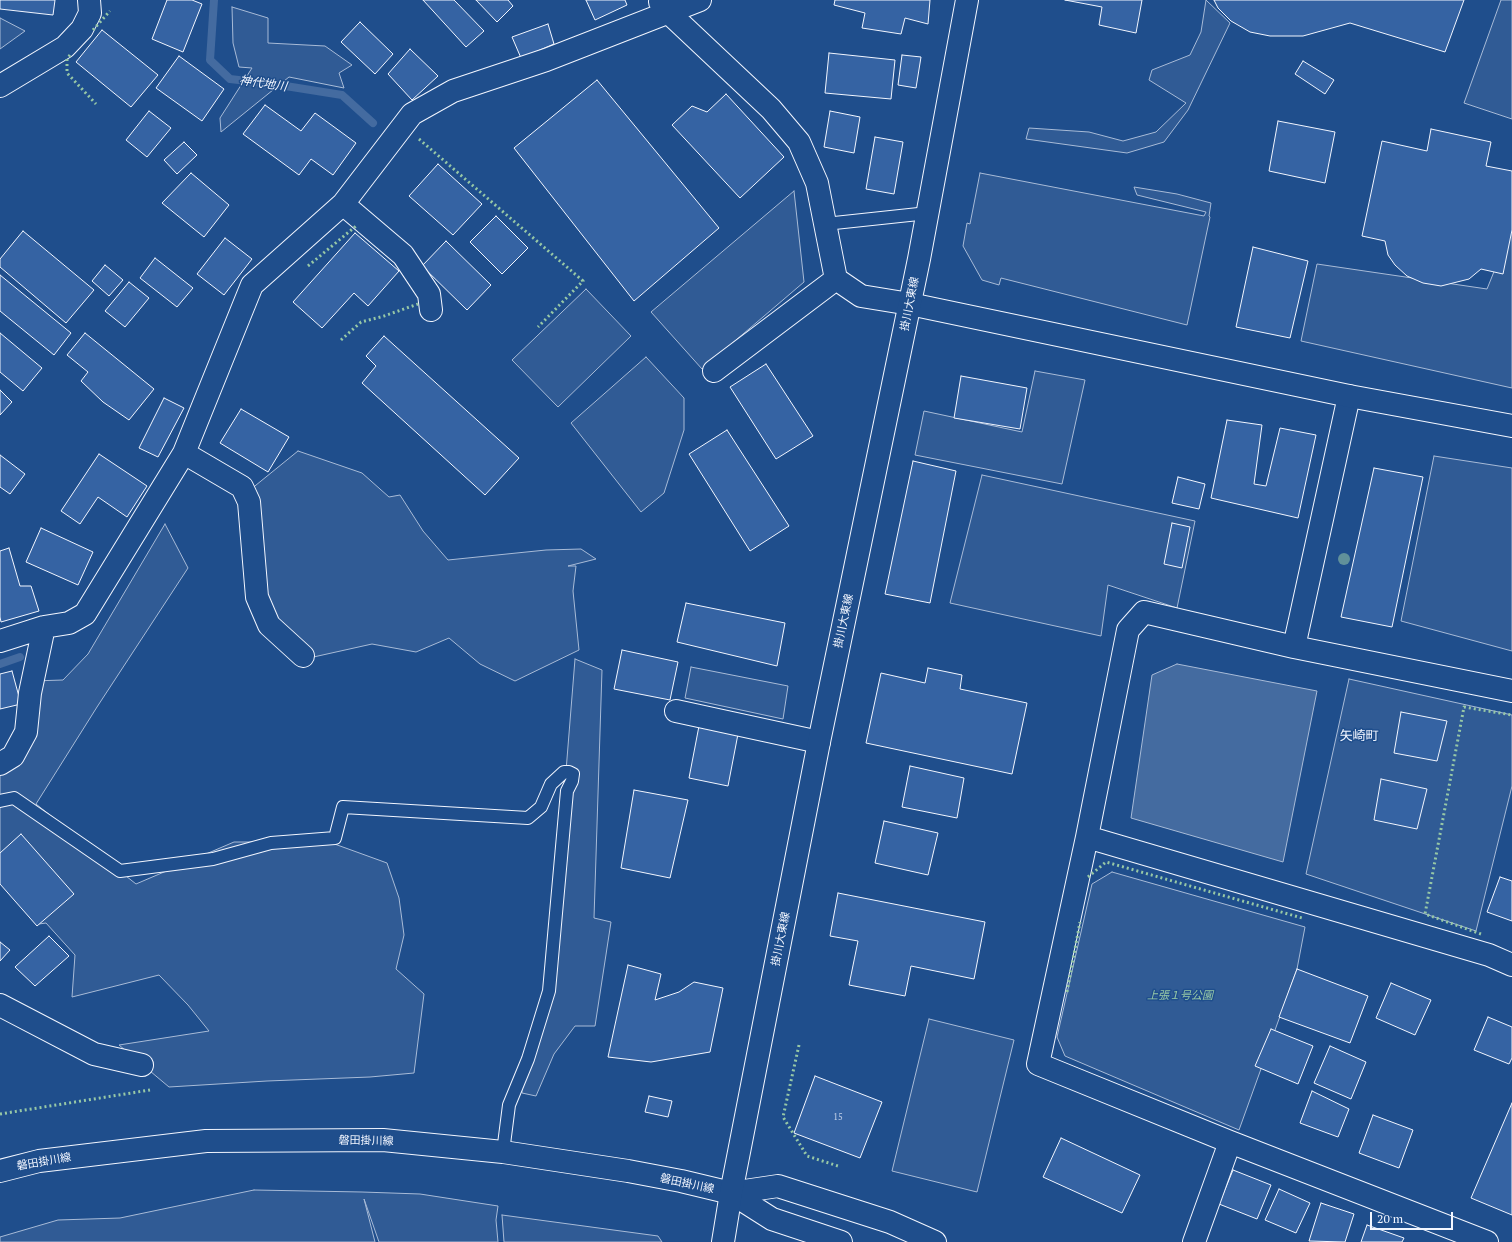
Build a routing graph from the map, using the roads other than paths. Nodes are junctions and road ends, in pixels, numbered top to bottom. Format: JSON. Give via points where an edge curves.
{"nodes":[{"id":1,"x":89,"y":0,"type":"edge"},
{"id":2,"x":700,"y":0,"type":"edge"},
{"id":3,"x":967,"y":0,"type":"edge"},
{"id":4,"x":663,"y":6,"type":"edge"},
{"id":5,"x":0,"y":86,"type":"edge"},
{"id":6,"x":343,"y":204,"type":"junction"},
{"id":7,"x":928,"y":213,"type":"junction"},
{"id":8,"x":825,"y":224,"type":"junction"},
{"id":9,"x":836,"y":279,"type":"junction"},
{"id":10,"x":910,"y":304,"type":"junction"},
{"id":11,"x":431,"y":310,"type":"dead end"},
{"id":12,"x":714,"y":371,"type":"dead end"},
{"id":13,"x":1349,"y":396,"type":"junction"},
{"id":14,"x":1512,"y":426,"type":"edge"},
{"id":15,"x":184,"y":453,"type":"junction"},
{"id":16,"x":44,"y":627,"type":"junction"},
{"id":17,"x":0,"y":641,"type":"edge"},
{"id":18,"x":1294,"y":647,"type":"junction"},
{"id":19,"x":303,"y":656,"type":"dead end"},
{"id":20,"x":1512,"y":691,"type":"edge"},
{"id":21,"x":676,"y":711,"type":"dead end"},
{"id":22,"x":819,"y":742,"type":"junction"},
{"id":23,"x":0,"y":764,"type":"edge"},
{"id":24,"x":0,"y":801,"type":"edge"},
{"id":25,"x":1087,"y":837,"type":"junction"},
{"id":26,"x":1512,"y":965,"type":"edge"},
{"id":27,"x":0,"y":1004,"type":"edge"},
{"id":28,"x":142,"y":1065,"type":"dead end"},
{"id":29,"x":1230,"y":1142,"type":"junction"},
{"id":30,"x":503,"y":1152,"type":"junction"},
{"id":31,"x":0,"y":1170,"type":"edge"},
{"id":32,"x":730,"y":1193,"type":"junction"},
{"id":33,"x":723,"y":1242,"type":"edge"},
{"id":34,"x":841,"y":1242,"type":"edge"},
{"id":35,"x":935,"y":1242,"type":"edge"},
{"id":36,"x":1194,"y":1242,"type":"edge"},
{"id":37,"x":1487,"y":1242,"type":"edge"}],
"edges":[{"from":1,"to":5,"type":"street","via":[[90,13],[82,29],[65,47]]},
{"from":2,"to":4,"type":"street"},
{"from":3,"to":7,"type":"street","name":"掛川大東線"},
{"from":4,"to":6,"type":"street","via":[[546,60],[453,90],[412,114]]},
{"from":4,"to":8,"type":"street","via":[[771,109],[799,142],[817,183]]},
{"from":6,"to":11,"type":"street","via":[[403,255],[429,294]]},
{"from":6,"to":15,"type":"street","via":[[252,285]]},
{"from":7,"to":8,"type":"lane"},
{"from":7,"to":10,"type":"street","name":"掛川大東線"},
{"from":8,"to":9,"type":"street"},
{"from":9,"to":10,"type":"street","via":[[861,296]]},
{"from":9,"to":12,"type":"street"},
{"from":10,"to":13,"type":"street"},
{"from":10,"to":22,"type":"street","name":"掛川大東線"},
{"from":13,"to":14,"type":"street"},
{"from":13,"to":18,"type":"street"},
{"from":15,"to":16,"type":"street","via":[[85,614],[68,623]]},
{"from":15,"to":19,"type":"street","via":[[242,487],[249,502],[257,597],[269,625]]},
{"from":16,"to":17,"type":"street"},
{"from":16,"to":23,"type":"street","via":[[30,692],[26,732],[13,756]]},
{"from":18,"to":20,"type":"street"},
{"from":18,"to":25,"type":"street","via":[[1144,612],[1128,630]]},
{"from":21,"to":22,"type":"street"},
{"from":22,"to":32,"type":"street","name":"掛川大東線"},
{"from":24,"to":30,"type":"lane","via":[[14,798],[120,871],[213,859],[271,844],[335,838],[343,807],[528,818],[541,807],[551,784],[564,772],[573,774],[567,791],[549,991],[528,1059],[510,1104]]},
{"from":25,"to":26,"type":"street","via":[[1489,955]]},
{"from":25,"to":29,"type":"street","via":[[1038,1064]]},
{"from":27,"to":28,"type":"street","via":[[94,1054]]},
{"from":29,"to":36,"type":"street"},
{"from":29,"to":37,"type":"street"},
{"from":30,"to":31,"type":"street","name":"磐田掛川線","via":[[383,1140],[206,1142],[39,1161]]},
{"from":30,"to":32,"type":"street","name":"磐田掛川線","via":[[628,1171]]},
{"from":32,"to":33,"type":"street","name":"掛川大東線"},
{"from":32,"to":34,"type":"street","via":[[772,1220]]},
{"from":32,"to":35,"type":"street","via":[[778,1186],[890,1222]]}]}
